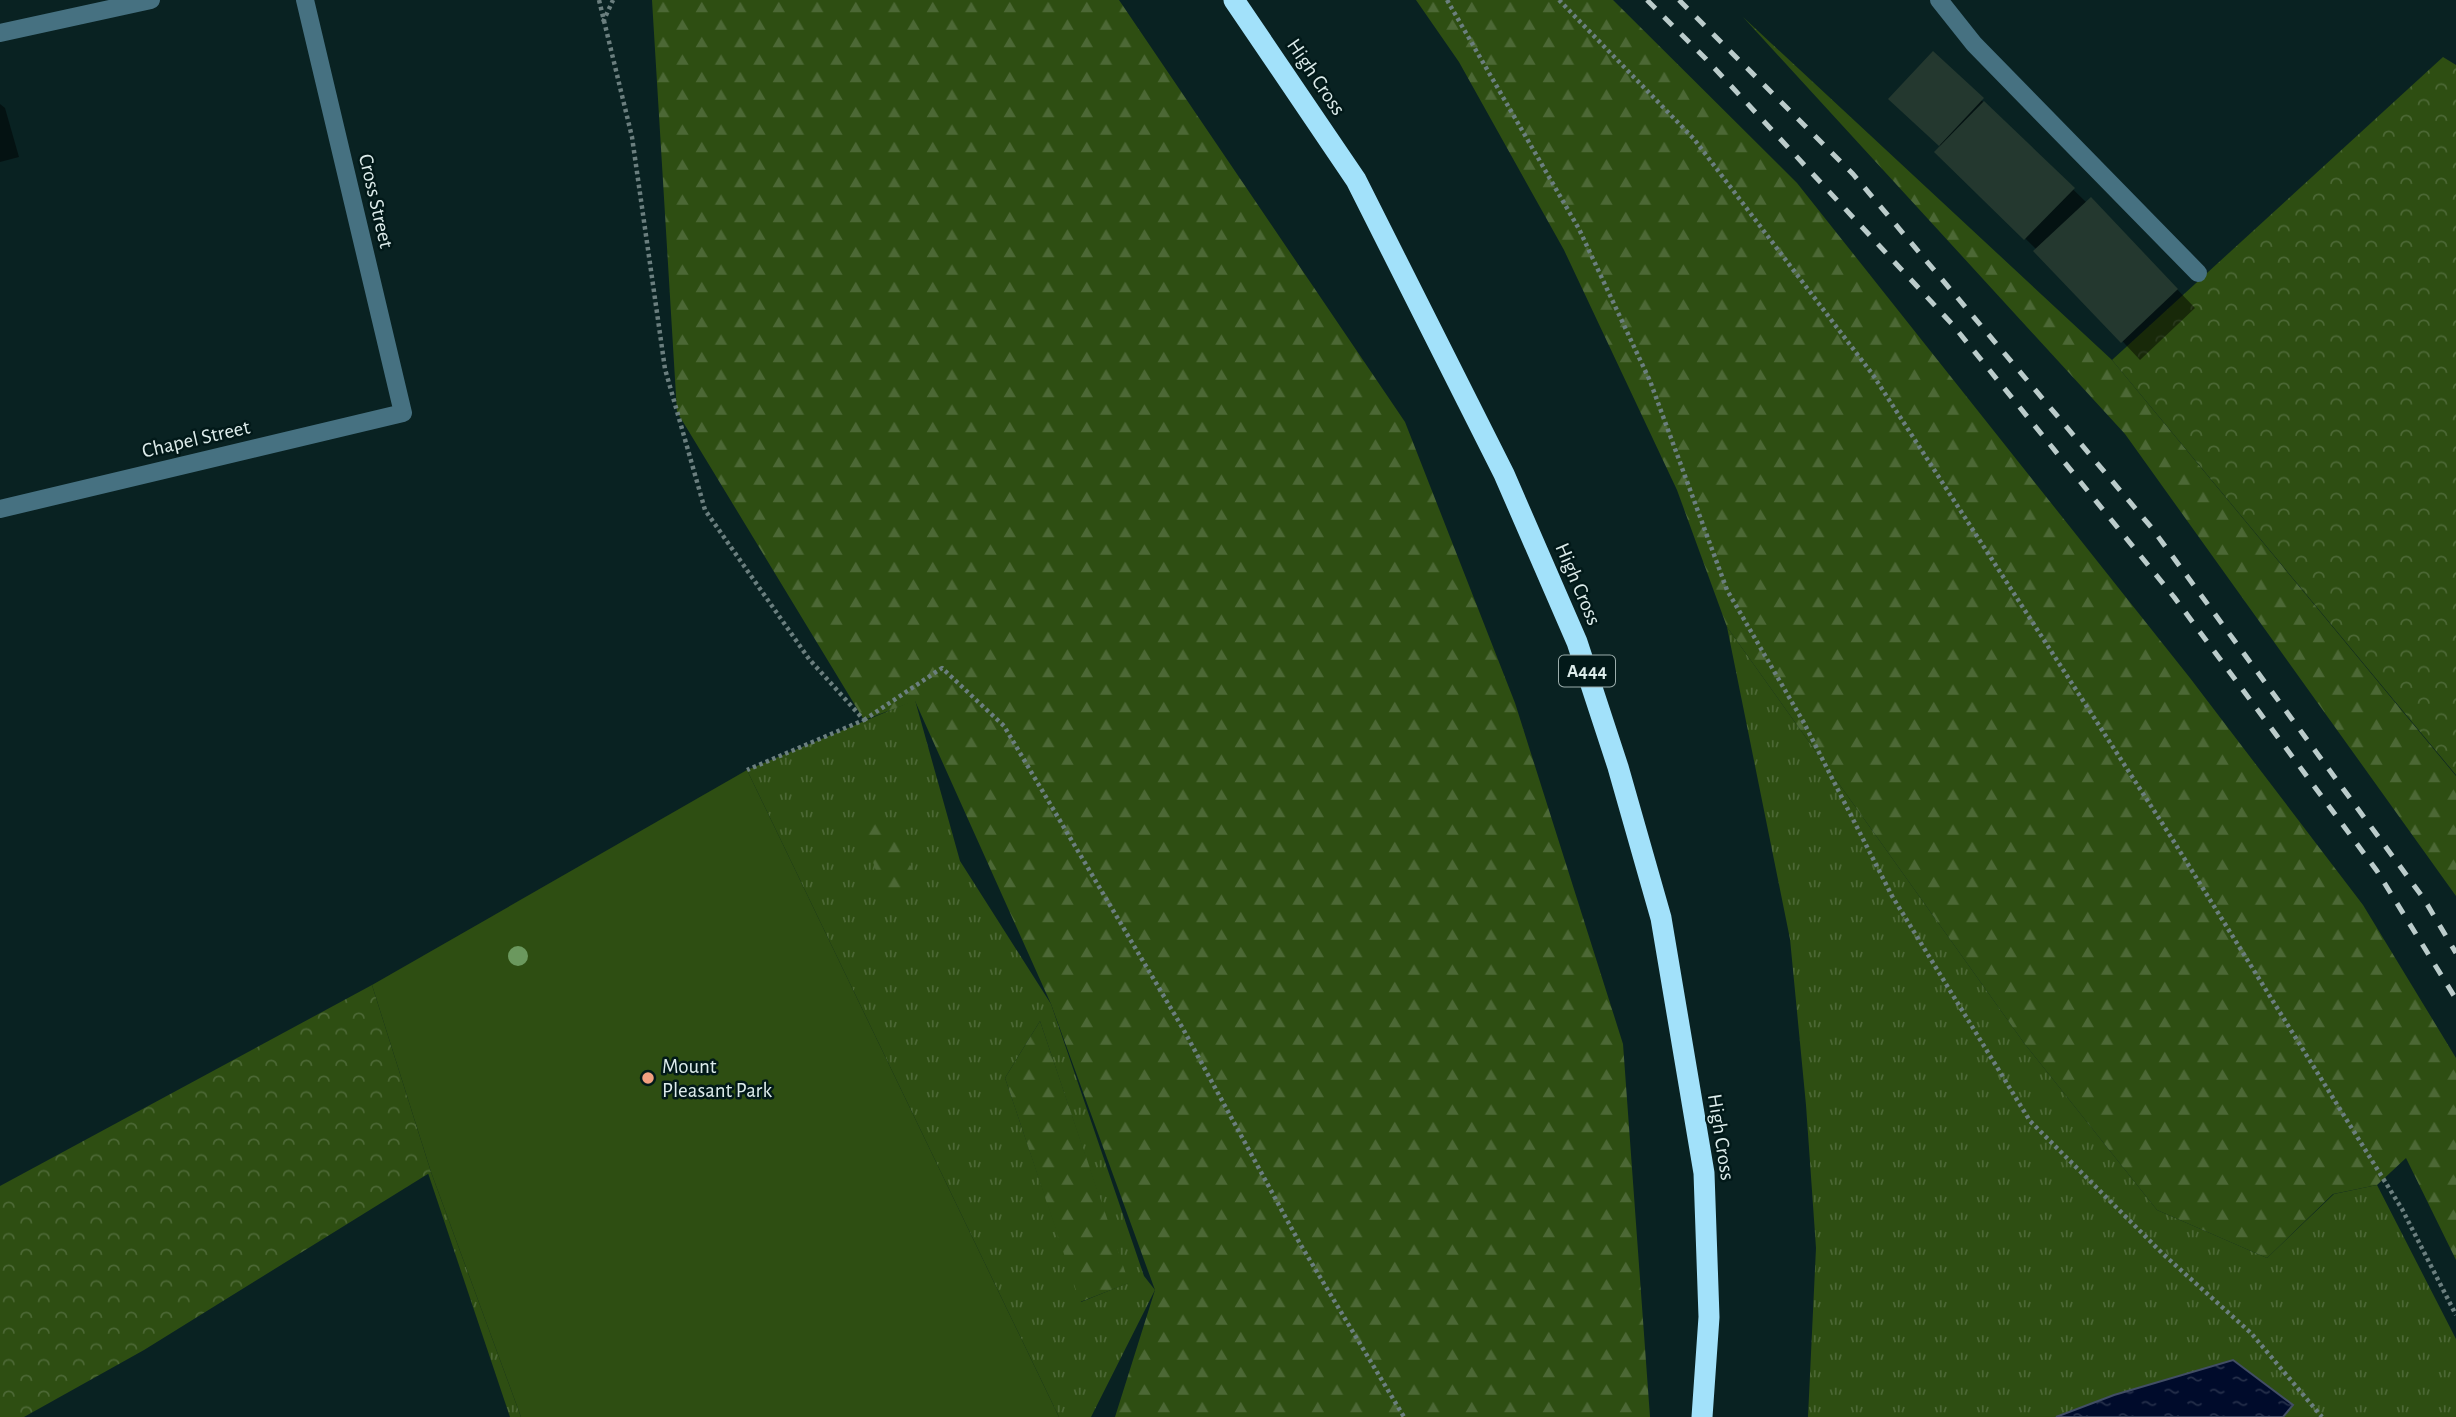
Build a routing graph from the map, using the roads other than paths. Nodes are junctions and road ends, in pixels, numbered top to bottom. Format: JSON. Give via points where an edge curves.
{"nodes":[{"id":1,"x":151,"y":0,"type":"edge"},
{"id":2,"x":305,"y":0,"type":"edge"},
{"id":3,"x":1234,"y":0,"type":"edge"},
{"id":4,"x":1939,"y":0,"type":"edge"},
{"id":5,"x":0,"y":33,"type":"edge"},
{"id":6,"x":2198,"y":273,"type":"dead end"},
{"id":7,"x":403,"y":413,"type":"joint"},
{"id":8,"x":0,"y":509,"type":"edge"},
{"id":9,"x":1702,"y":1417,"type":"edge"}],
"edges":[{"from":1,"to":5,"type":"street"},
{"from":2,"to":7,"type":"street","name":"Cross Street"},
{"from":3,"to":9,"type":"highway","name":"High Cross","number":"A444","via":[[1356,180],[1504,474],[1577,642],[1661,918],[1704,1173],[1709,1317]]},
{"from":4,"to":6,"type":"street","via":[[1974,44]]},
{"from":7,"to":8,"type":"street","name":"Chapel Street"}]}
